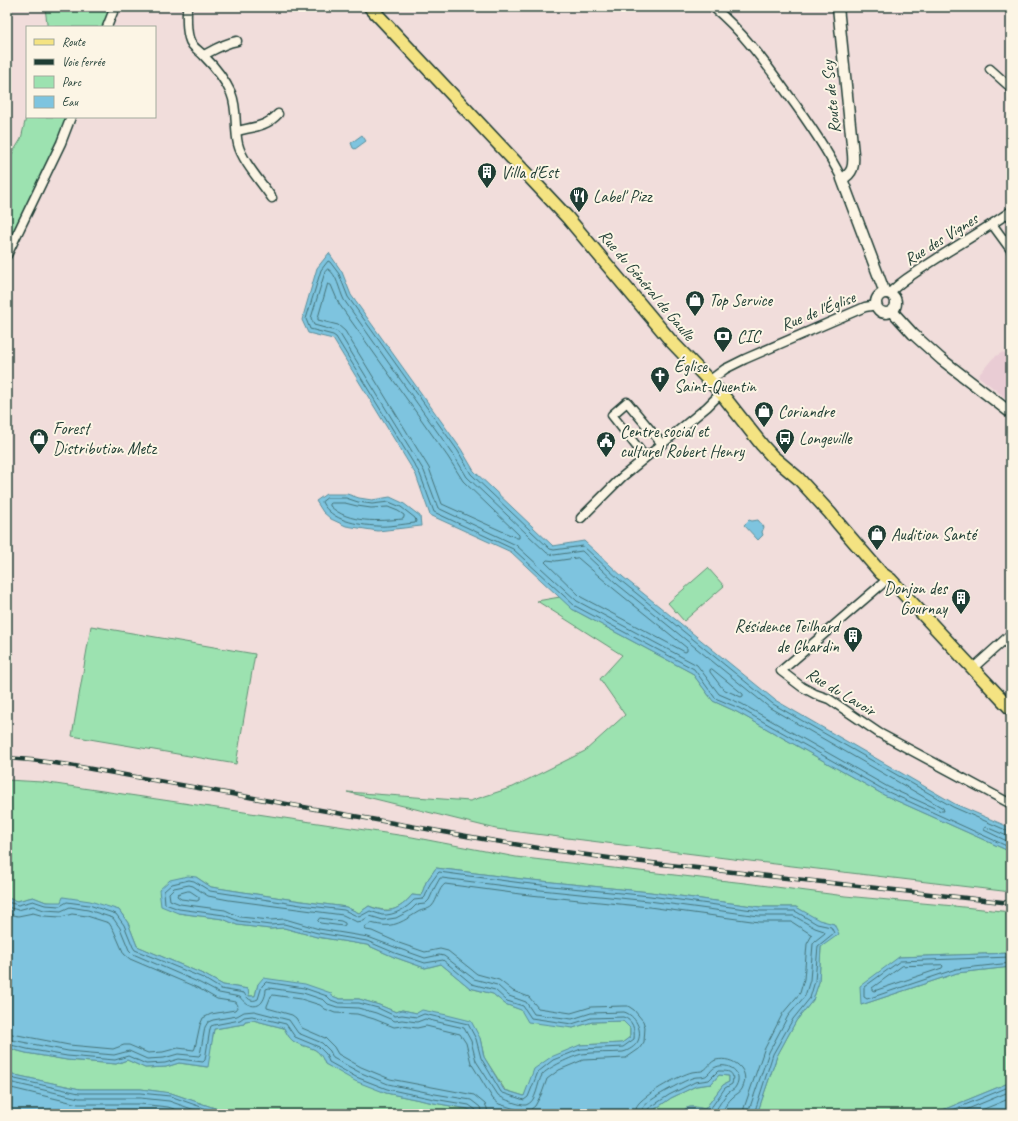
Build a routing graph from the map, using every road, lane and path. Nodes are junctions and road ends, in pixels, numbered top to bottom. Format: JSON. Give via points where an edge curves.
{"nodes":[{"id":1,"x":115,"y":7,"type":"edge"},
{"id":2,"x":187,"y":7,"type":"edge"},
{"id":3,"x":370,"y":7,"type":"edge"},
{"id":4,"x":712,"y":7,"type":"edge"},
{"id":5,"x":838,"y":7,"type":"edge"},
{"id":6,"x":107,"y":26,"type":"edge"},
{"id":7,"x":238,"y":41,"type":"dead end"},
{"id":8,"x":204,"y":55,"type":"junction"},
{"id":9,"x":990,"y":69,"type":"dead end"},
{"id":10,"x":1011,"y":90,"type":"edge"},
{"id":11,"x":278,"y":114,"type":"dead end"},
{"id":12,"x":71,"y":118,"type":"edge"},
{"id":13,"x":237,"y":131,"type":"junction"},
{"id":14,"x":842,"y":179,"type":"junction"},
{"id":15,"x":272,"y":198,"type":"dead end"},
{"id":16,"x":1011,"y":211,"type":"edge"},
{"id":17,"x":992,"y":224,"type":"junction"},
{"id":18,"x":1011,"y":250,"type":"edge"},
{"id":19,"x":7,"y":255,"type":"edge"},
{"id":20,"x":887,"y":294,"type":"junction"},
{"id":21,"x":876,"y":304,"type":"junction"},
{"id":22,"x":892,"y":311,"type":"junction"},
{"id":23,"x":709,"y":381,"type":"junction"},
{"id":24,"x":720,"y":393,"type":"junction"},
{"id":25,"x":1011,"y":413,"type":"edge"},
{"id":26,"x":662,"y":444,"type":"junction"},
{"id":27,"x":645,"y":457,"type":"junction"},
{"id":28,"x":581,"y":518,"type":"dead end"},
{"id":29,"x":888,"y":577,"type":"junction"},
{"id":30,"x":1011,"y":634,"type":"edge"},
{"id":31,"x":972,"y":668,"type":"junction"},
{"id":32,"x":1011,"y":709,"type":"edge"},
{"id":33,"x":1011,"y":804,"type":"edge"}],
"edges":[{"from":1,"to":6,"type":"street"},
{"from":2,"to":8,"type":"street","via":[[189,38],[192,46]]},
{"from":3,"to":23,"type":"main road","name":"Rue du Général de Gaulle","via":[[567,217]]},
{"from":4,"to":14,"type":"street","via":[[727,19],[776,77],[805,118]]},
{"from":5,"to":14,"type":"street","name":"Route de Scy","via":[[854,162],[851,172]]},
{"from":7,"to":8,"type":"street","via":[[230,42]]},
{"from":8,"to":13,"type":"street","via":[[231,93]]},
{"from":9,"to":10,"type":"street"},
{"from":11,"to":13,"type":"street","via":[[273,120],[261,126]]},
{"from":12,"to":19,"type":"street"},
{"from":13,"to":15,"type":"street","via":[[238,143],[246,162]]},
{"from":14,"to":20,"type":"street"},
{"from":16,"to":17,"type":"street","name":"Rue des Vignes"},
{"from":17,"to":18,"type":"street"},
{"from":17,"to":20,"type":"street","name":"Rue des Vignes","via":[[939,256]]},
{"from":20,"to":21,"type":"street","via":[[882,294]]},
{"from":20,"to":22,"type":"street","via":[[892,295],[895,300]]},
{"from":21,"to":22,"type":"street","via":[[882,312]]},
{"from":21,"to":23,"type":"street","name":"Rue de l'Église","via":[[764,350],[732,365]]},
{"from":22,"to":25,"type":"street","via":[[941,359]]},
{"from":23,"to":24,"type":"main road","name":"Rue du Général de Gaulle"},
{"from":24,"to":26,"type":"street"},
{"from":24,"to":29,"type":"main road","name":"Rue du Général de Gaulle","via":[[772,456],[798,478],[881,573]]},
{"from":26,"to":27,"type":"street"},
{"from":26,"to":27,"type":"street","via":[[627,402],[612,415]]},
{"from":27,"to":28,"type":"street"},
{"from":29,"to":31,"type":"main road","name":"Rue du Général de Gaulle"},
{"from":29,"to":33,"type":"street","name":"Rue du Lavoir","via":[[781,671],[802,687],[829,699],[879,733]]},
{"from":30,"to":31,"type":"street"},
{"from":31,"to":32,"type":"main road","name":"Rue du Général de Gaulle"}]}
